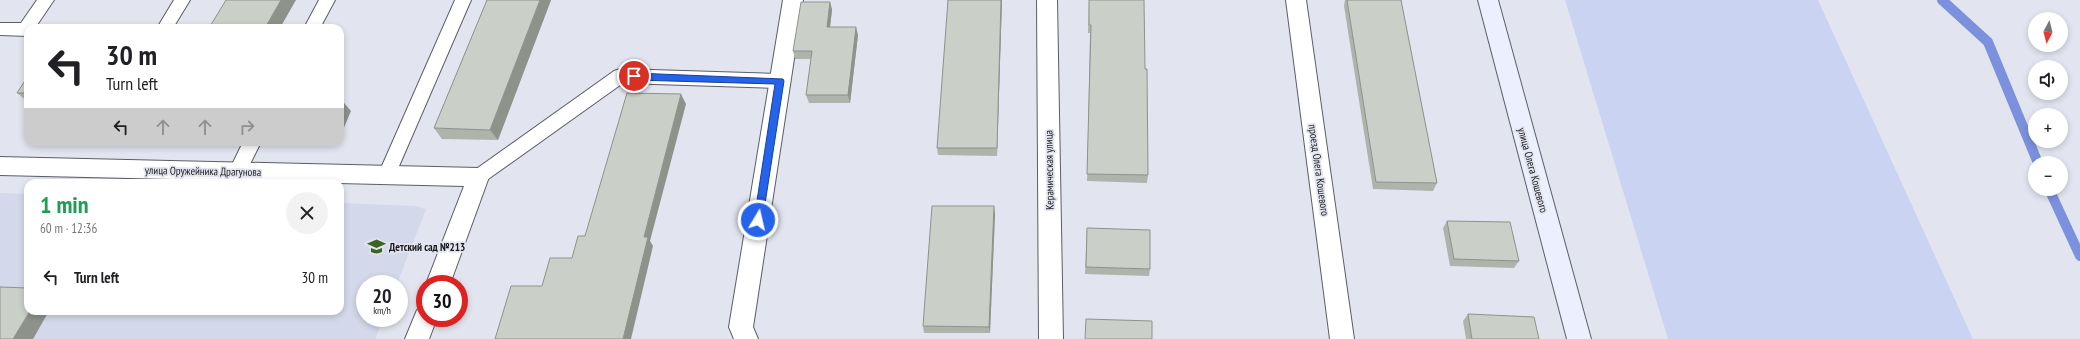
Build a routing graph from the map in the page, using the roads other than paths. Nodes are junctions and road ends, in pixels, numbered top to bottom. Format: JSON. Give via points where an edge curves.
{"nodes":[{"id":1,"x":46,"y":0,"type":"edge"},
{"id":2,"x":182,"y":0,"type":"edge"},
{"id":3,"x":327,"y":0,"type":"edge"},
{"id":4,"x":463,"y":0,"type":"edge"},
{"id":5,"x":793,"y":0,"type":"edge"},
{"id":6,"x":1047,"y":0,"type":"edge"},
{"id":7,"x":1296,"y":0,"type":"edge"},
{"id":8,"x":1488,"y":0,"type":"edge"},
{"id":9,"x":30,"y":24,"type":"edge"},
{"id":10,"x":167,"y":24,"type":"edge"},
{"id":11,"x":314,"y":24,"type":"edge"},
{"id":12,"x":0,"y":29,"type":"edge"},
{"id":13,"x":24,"y":30,"type":"edge"},
{"id":14,"x":780,"y":81,"type":"junction"},
{"id":15,"x":250,"y":146,"type":"edge"},
{"id":16,"x":0,"y":166,"type":"edge"},
{"id":17,"x":238,"y":172,"type":"junction"},
{"id":18,"x":387,"y":175,"type":"junction"},
{"id":19,"x":478,"y":177,"type":"junction"},
{"id":20,"x":441,"y":275,"type":"edge"},
{"id":21,"x":422,"y":327,"type":"edge"},
{"id":22,"x":740,"y":335,"type":"edge"},
{"id":23,"x":417,"y":339,"type":"edge"},
{"id":24,"x":1051,"y":339,"type":"edge"},
{"id":25,"x":1342,"y":339,"type":"edge"},
{"id":26,"x":1579,"y":339,"type":"edge"}],
"edges":[{"from":1,"to":9,"type":"lane"},
{"from":2,"to":10,"type":"lane"},
{"from":3,"to":11,"type":"lane"},
{"from":4,"to":18,"type":"lane"},
{"from":5,"to":14,"type":"street"},
{"from":6,"to":24,"type":"street","name":"Керамическая улица"},
{"from":7,"to":25,"type":"street","name":"проезд Олега Кошевого"},
{"from":8,"to":26,"type":"main road","name":"улица Олега Кошевого"},
{"from":12,"to":13,"type":"lane"},
{"from":14,"to":19,"type":"lane","via":[[620,76]]},
{"from":14,"to":22,"type":"street"},
{"from":15,"to":17,"type":"lane"},
{"from":16,"to":17,"type":"street","name":"улица Оружейника Драгунова"},
{"from":17,"to":18,"type":"street","name":"улица Оружейника Драгунова"},
{"from":18,"to":19,"type":"street","name":"улица Оружейника Драгунова"},
{"from":19,"to":20,"type":"street"},
{"from":21,"to":23,"type":"street"}]}
